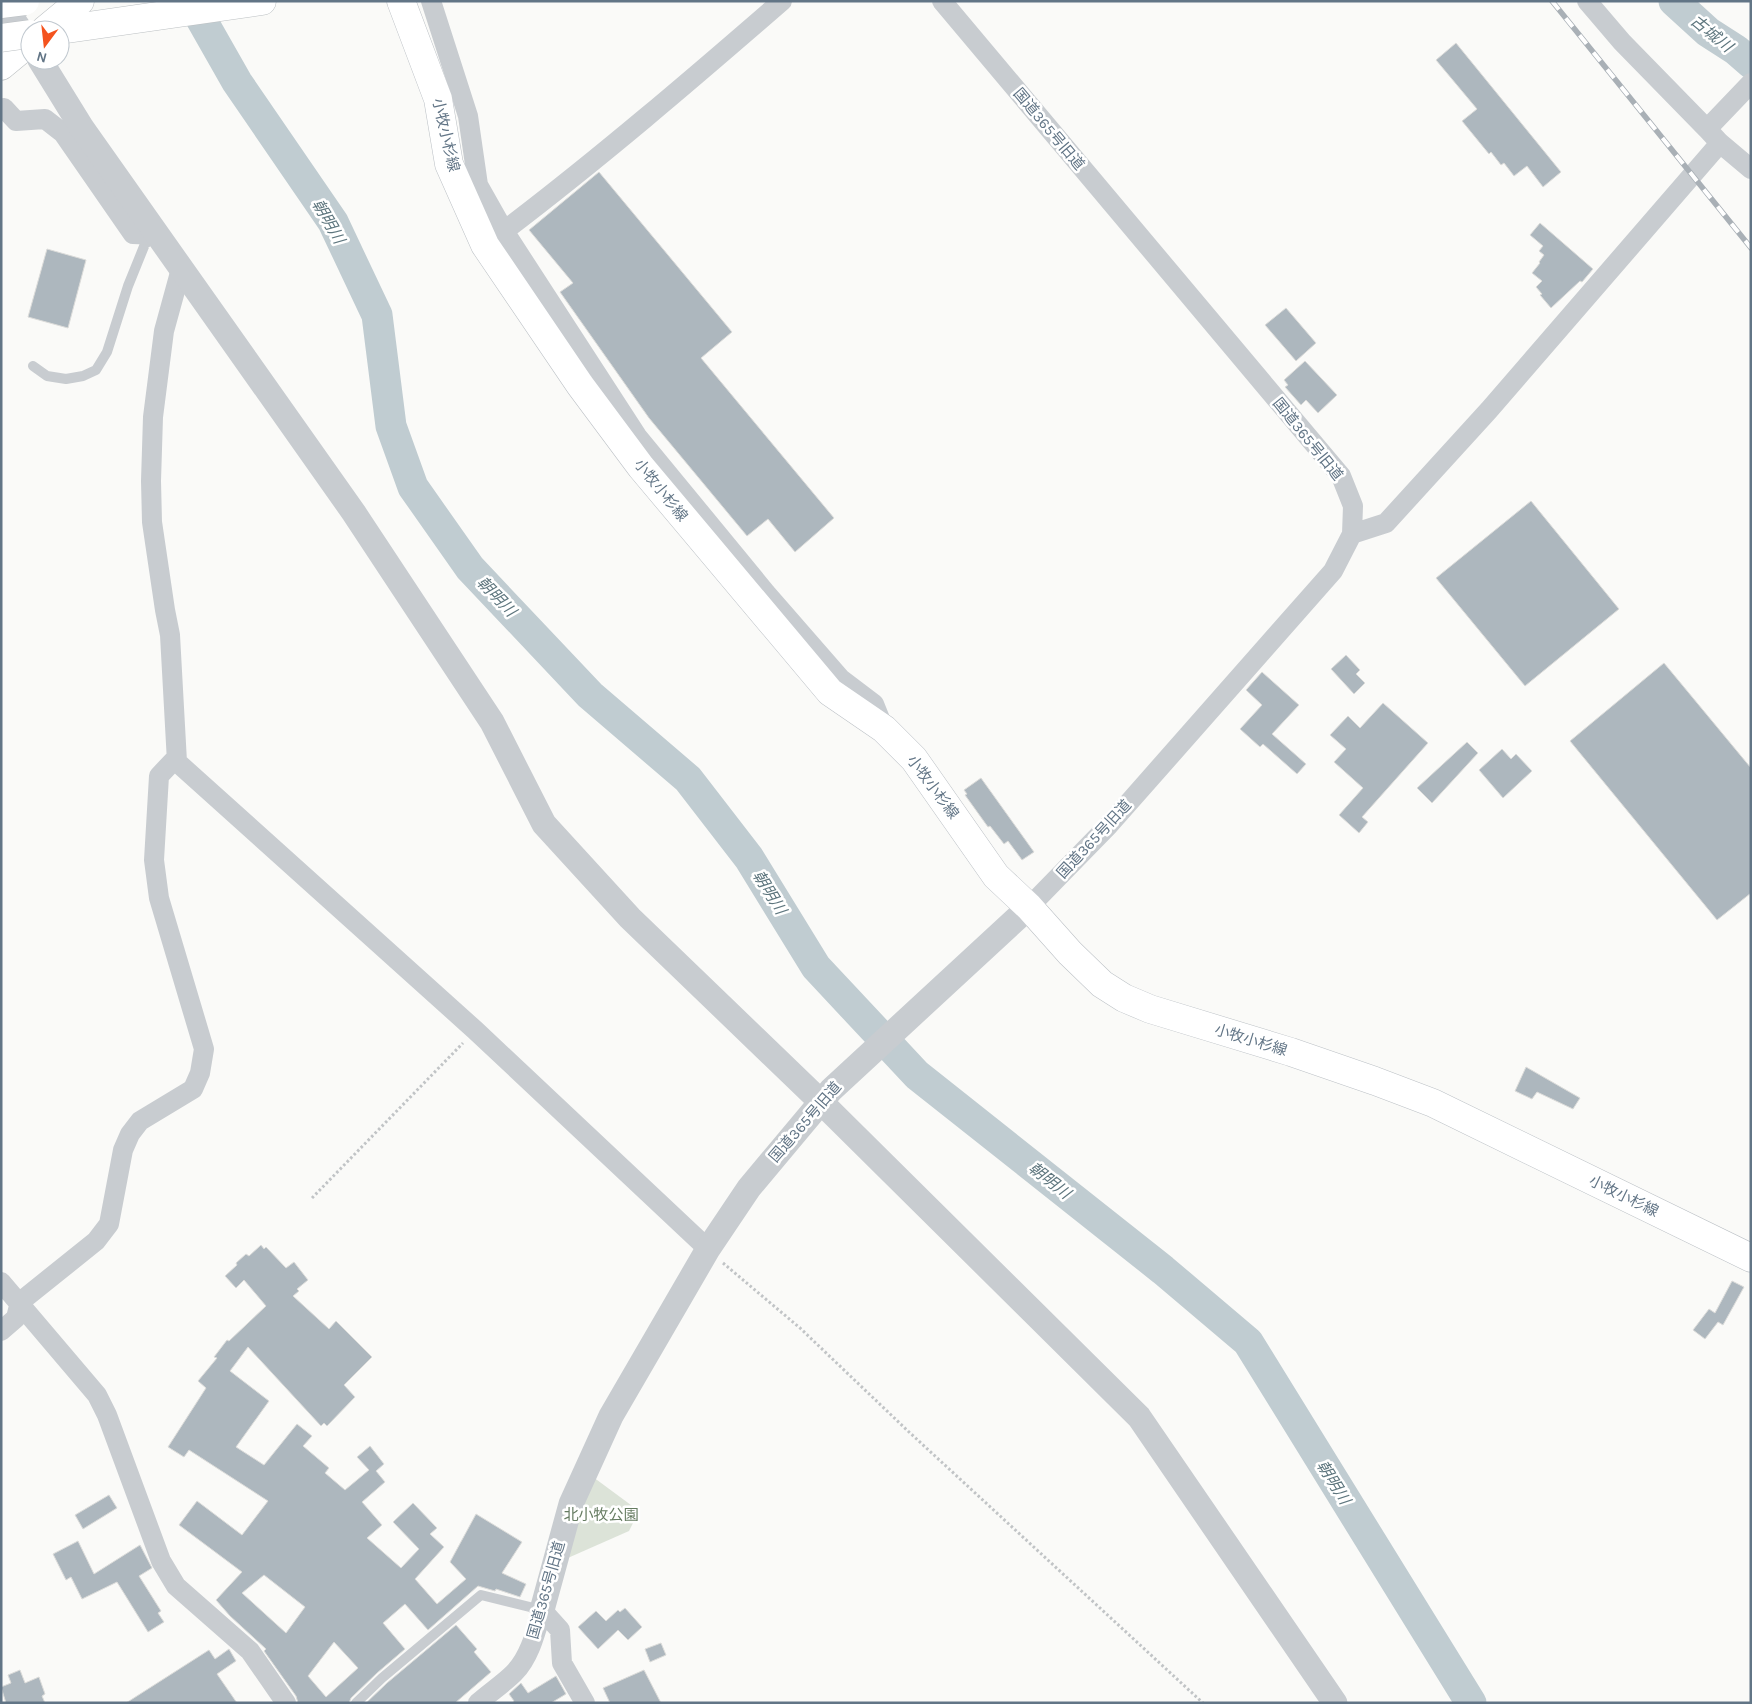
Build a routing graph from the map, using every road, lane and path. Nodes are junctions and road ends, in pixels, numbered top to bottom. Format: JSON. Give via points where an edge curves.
{"nodes":[{"id":1,"x":25,"y":1,"type":"edge"},
{"id":2,"x":80,"y":1,"type":"edge"},
{"id":3,"x":262,"y":1,"type":"edge"},
{"id":4,"x":401,"y":1,"type":"edge"},
{"id":5,"x":431,"y":1,"type":"edge"},
{"id":6,"x":782,"y":1,"type":"edge"},
{"id":7,"x":942,"y":1,"type":"edge"},
{"id":8,"x":1587,"y":1,"type":"edge"},
{"id":9,"x":1,"y":3,"type":"edge"},
{"id":10,"x":20,"y":20,"type":"edge"},
{"id":11,"x":59,"y":20,"type":"edge"},
{"id":12,"x":70,"y":33,"type":"edge"},
{"id":13,"x":1,"y":38,"type":"edge"},
{"id":14,"x":20,"y":38,"type":"edge"},
{"id":15,"x":20,"y":52,"type":"edge"},
{"id":16,"x":1,"y":66,"type":"edge"},
{"id":17,"x":55,"y":70,"type":"edge"},
{"id":18,"x":1749,"y":84,"type":"edge"},
{"id":19,"x":4,"y":108,"type":"dead end"},
{"id":20,"x":1714,"y":136,"type":"junction"},
{"id":21,"x":1751,"y":169,"type":"edge"},
{"id":22,"x":504,"y":232,"type":"junction"},
{"id":23,"x":158,"y":235,"type":"junction"},
{"id":24,"x":181,"y":269,"type":"junction"},
{"id":25,"x":33,"y":366,"type":"dead end"},
{"id":26,"x":1352,"y":534,"type":"junction"},
{"id":27,"x":884,"y":729,"type":"junction"},
{"id":28,"x":176,"y":758,"type":"junction"},
{"id":29,"x":1024,"y":911,"type":"junction"},
{"id":30,"x":475,"y":1030,"type":"junction"},
{"id":31,"x":825,"y":1096,"type":"junction"},
{"id":32,"x":312,"y":1198,"type":"dead end"},
{"id":33,"x":708,"y":1249,"type":"junction"},
{"id":34,"x":1751,"y":1258,"type":"edge"},
{"id":35,"x":1,"y":1282,"type":"edge"},
{"id":36,"x":20,"y":1302,"type":"junction"},
{"id":37,"x":1,"y":1331,"type":"edge"},
{"id":38,"x":542,"y":1610,"type":"junction"},
{"id":39,"x":286,"y":1703,"type":"edge"},
{"id":40,"x":356,"y":1703,"type":"edge"},
{"id":41,"x":478,"y":1703,"type":"edge"},
{"id":42,"x":585,"y":1703,"type":"edge"},
{"id":43,"x":1203,"y":1703,"type":"edge"},
{"id":44,"x":1335,"y":1703,"type":"edge"}],
"edges":[{"from":1,"to":9,"type":"main road","bridge":true},
{"from":2,"to":11,"type":"main road"},
{"from":3,"to":12,"type":"main road"},
{"from":4,"to":27,"type":"main road","name":"小牧小杉線","via":[[438,99],[449,164],[485,245],[580,385],[641,467],[830,692]]},
{"from":5,"to":22,"type":"street","via":[[468,116],[478,185]]},
{"from":6,"to":22,"type":"street"},
{"from":7,"to":26,"type":"street","name":"国道365号旧道","via":[[1341,476],[1353,506]]},
{"from":8,"to":20,"type":"street","via":[[1622,42]]},
{"from":9,"to":10,"type":"street"},
{"from":13,"to":14,"type":"main road","bridge":true},
{"from":15,"to":16,"type":"main road"},
{"from":17,"to":23,"type":"street","via":[[82,128]]},
{"from":18,"to":20,"type":"street"},
{"from":19,"to":23,"type":"street","via":[[16,121],[45,119],[63,133],[132,234]]},
{"from":20,"to":21,"type":"street"},
{"from":20,"to":26,"type":"street","via":[[1489,410],[1386,523]]},
{"from":22,"to":27,"type":"street","via":[[637,436],[822,657],[841,678],[874,704]]},
{"from":23,"to":24,"type":"street"},
{"from":23,"to":25,"type":"lane","via":[[145,244],[107,352],[96,370],[66,379],[47,376]]},
{"from":24,"to":28,"type":"street","via":[[164,331],[153,417],[151,481],[152,522],[170,635]]},
{"from":24,"to":31,"type":"street","via":[[354,513],[492,722],[544,824],[630,918]]},
{"from":26,"to":29,"type":"street","name":"国道365号旧道","via":[[1326,579],[1109,825]]},
{"from":27,"to":29,"type":"main road","name":"小牧小杉線","via":[[914,759]]},
{"from":28,"to":30,"type":"street","via":[[176,762]]},
{"from":28,"to":36,"type":"street","via":[[159,776],[154,860],[159,898],[204,1049],[200,1073],[192,1088],[140,1122],[130,1134],[123,1150],[109,1224],[96,1241]]},
{"from":29,"to":31,"type":"street","name":"国道365号旧道"},
{"from":29,"to":34,"type":"main road","name":"小牧小杉線","via":[[1102,984],[1124,998],[1291,1052],[1433,1103]]},
{"from":30,"to":32,"type":"path"},
{"from":30,"to":33,"type":"street"},
{"from":31,"to":33,"type":"street","name":"国道365号旧道","via":[[749,1188]]},
{"from":31,"to":44,"type":"street","via":[[1139,1417]]},
{"from":33,"to":38,"type":"street","name":"国道365号旧道","via":[[611,1416],[571,1504]]},
{"from":33,"to":43,"type":"path","via":[[800,1328]]},
{"from":35,"to":36,"type":"street"},
{"from":36,"to":37,"type":"street","via":[[16,1318]]},
{"from":36,"to":39,"type":"street","via":[[98,1395],[161,1561],[176,1586],[250,1651]]},
{"from":38,"to":40,"type":"lane","via":[[481,1595]]},
{"from":38,"to":41,"type":"street","name":"国道365号旧道","via":[[525,1658],[515,1672]]},
{"from":38,"to":42,"type":"street","via":[[560,1630],[562,1663]]}]}
